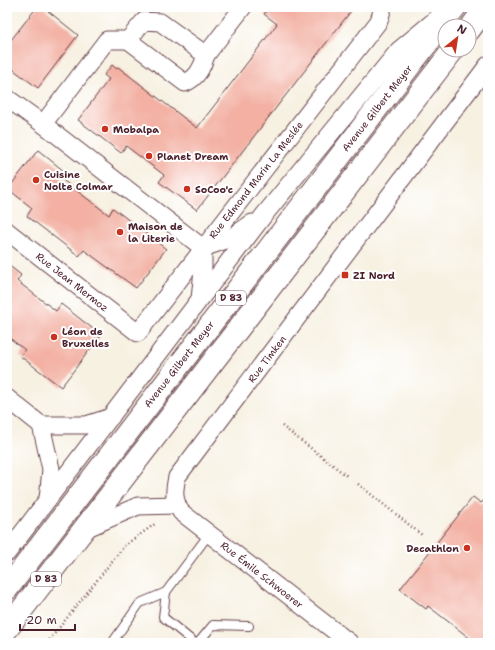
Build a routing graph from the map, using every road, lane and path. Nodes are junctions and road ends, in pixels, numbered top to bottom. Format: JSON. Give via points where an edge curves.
{"nodes":[{"id":1,"x":243,"y":7,"type":"edge"},
{"id":2,"x":383,"y":7,"type":"edge"},
{"id":3,"x":451,"y":7,"type":"edge"},
{"id":4,"x":455,"y":7,"type":"edge"},
{"id":5,"x":128,"y":40,"type":"junction"},
{"id":6,"x":206,"y":54,"type":"junction"},
{"id":7,"x":447,"y":58,"type":"edge"},
{"id":8,"x":488,"y":65,"type":"edge"},
{"id":9,"x":8,"y":102,"type":"edge"},
{"id":10,"x":43,"y":124,"type":"junction"},
{"id":11,"x":264,"y":215,"type":"junction"},
{"id":12,"x":7,"y":231,"type":"edge"},
{"id":13,"x":203,"y":248,"type":"junction"},
{"id":14,"x":200,"y":299,"type":"junction"},
{"id":15,"x":7,"y":398,"type":"edge"},
{"id":16,"x":111,"y":417,"type":"junction"},
{"id":17,"x":41,"y":425,"type":"junction"},
{"id":18,"x":282,"y":426,"type":"dead end"},
{"id":19,"x":348,"y":476,"type":"dead end"},
{"id":20,"x":358,"y":484,"type":"dead end"},
{"id":21,"x":48,"y":499,"type":"junction"},
{"id":22,"x":177,"y":505,"type":"junction"},
{"id":23,"x":85,"y":528,"type":"junction"},
{"id":24,"x":209,"y":534,"type":"junction"},
{"id":25,"x":422,"y":535,"type":"dead end"},
{"id":26,"x":7,"y":553,"type":"edge"},
{"id":27,"x":7,"y":589,"type":"edge"},
{"id":28,"x":166,"y":592,"type":"junction"},
{"id":29,"x":249,"y":626,"type":"dead end"},
{"id":30,"x":7,"y":629,"type":"edge"},
{"id":31,"x":47,"y":643,"type":"edge"},
{"id":32,"x":112,"y":643,"type":"edge"},
{"id":33,"x":195,"y":643,"type":"edge"},
{"id":34,"x":198,"y":643,"type":"edge"},
{"id":35,"x":350,"y":643,"type":"edge"}],
"edges":[{"from":1,"to":6,"type":"street"},
{"from":2,"to":13,"type":"street","name":"Rue Edmond Marin La Meslée","via":[[379,21]]},
{"from":3,"to":11,"type":"street","name":"Avenue Gilbert Meyer","via":[[399,50]]},
{"from":4,"to":27,"type":"main road","name":"Avenue Gilbert Meyer","number":"D 83"},
{"from":5,"to":6,"type":"street","via":[[144,21],[160,22]]},
{"from":5,"to":6,"type":"street","via":[[184,83],[193,79]]},
{"from":5,"to":10,"type":"street","via":[[107,40]]},
{"from":7,"to":23,"type":"main road","number":"D 83"},
{"from":8,"to":22,"type":"street","name":"Rue Timken","via":[[177,476],[174,492]]},
{"from":9,"to":10,"type":"street","name":"Rue Edmond Marin La Meslée"},
{"from":10,"to":13,"type":"street","name":"Rue Edmond Marin La Meslée"},
{"from":11,"to":13,"type":"street","via":[[229,238]]},
{"from":11,"to":14,"type":"street","name":"Avenue Gilbert Meyer"},
{"from":12,"to":13,"type":"street","name":"Rue Jean Mermoz","via":[[138,333]]},
{"from":13,"to":14,"type":"street"},
{"from":14,"to":16,"type":"street","name":"Avenue Gilbert Meyer"},
{"from":15,"to":17,"type":"street"},
{"from":16,"to":17,"type":"street","via":[[86,425]]},
{"from":16,"to":21,"type":"street","name":"Avenue Gilbert Meyer"},
{"from":17,"to":21,"type":"street","via":[[51,469]]},
{"from":18,"to":19,"type":"path"},
{"from":20,"to":25,"type":"path"},
{"from":21,"to":26,"type":"street","name":"Avenue Gilbert Meyer"},
{"from":22,"to":23,"type":"street","via":[[138,506]]},
{"from":22,"to":24,"type":"street","name":"Rue Émile Schwoerer","via":[[181,512]]},
{"from":22,"to":31,"type":"path","via":[[125,545]]},
{"from":23,"to":30,"type":"main road","number":"D 83"},
{"from":24,"to":28,"type":"lane"},
{"from":24,"to":35,"type":"street","name":"Rue Émile Schwoerer"},
{"from":28,"to":32,"type":"lane","via":[[140,603]]},
{"from":28,"to":33,"type":"lane","via":[[163,617]]},
{"from":29,"to":34,"type":"lane","via":[[213,625]]}]}
